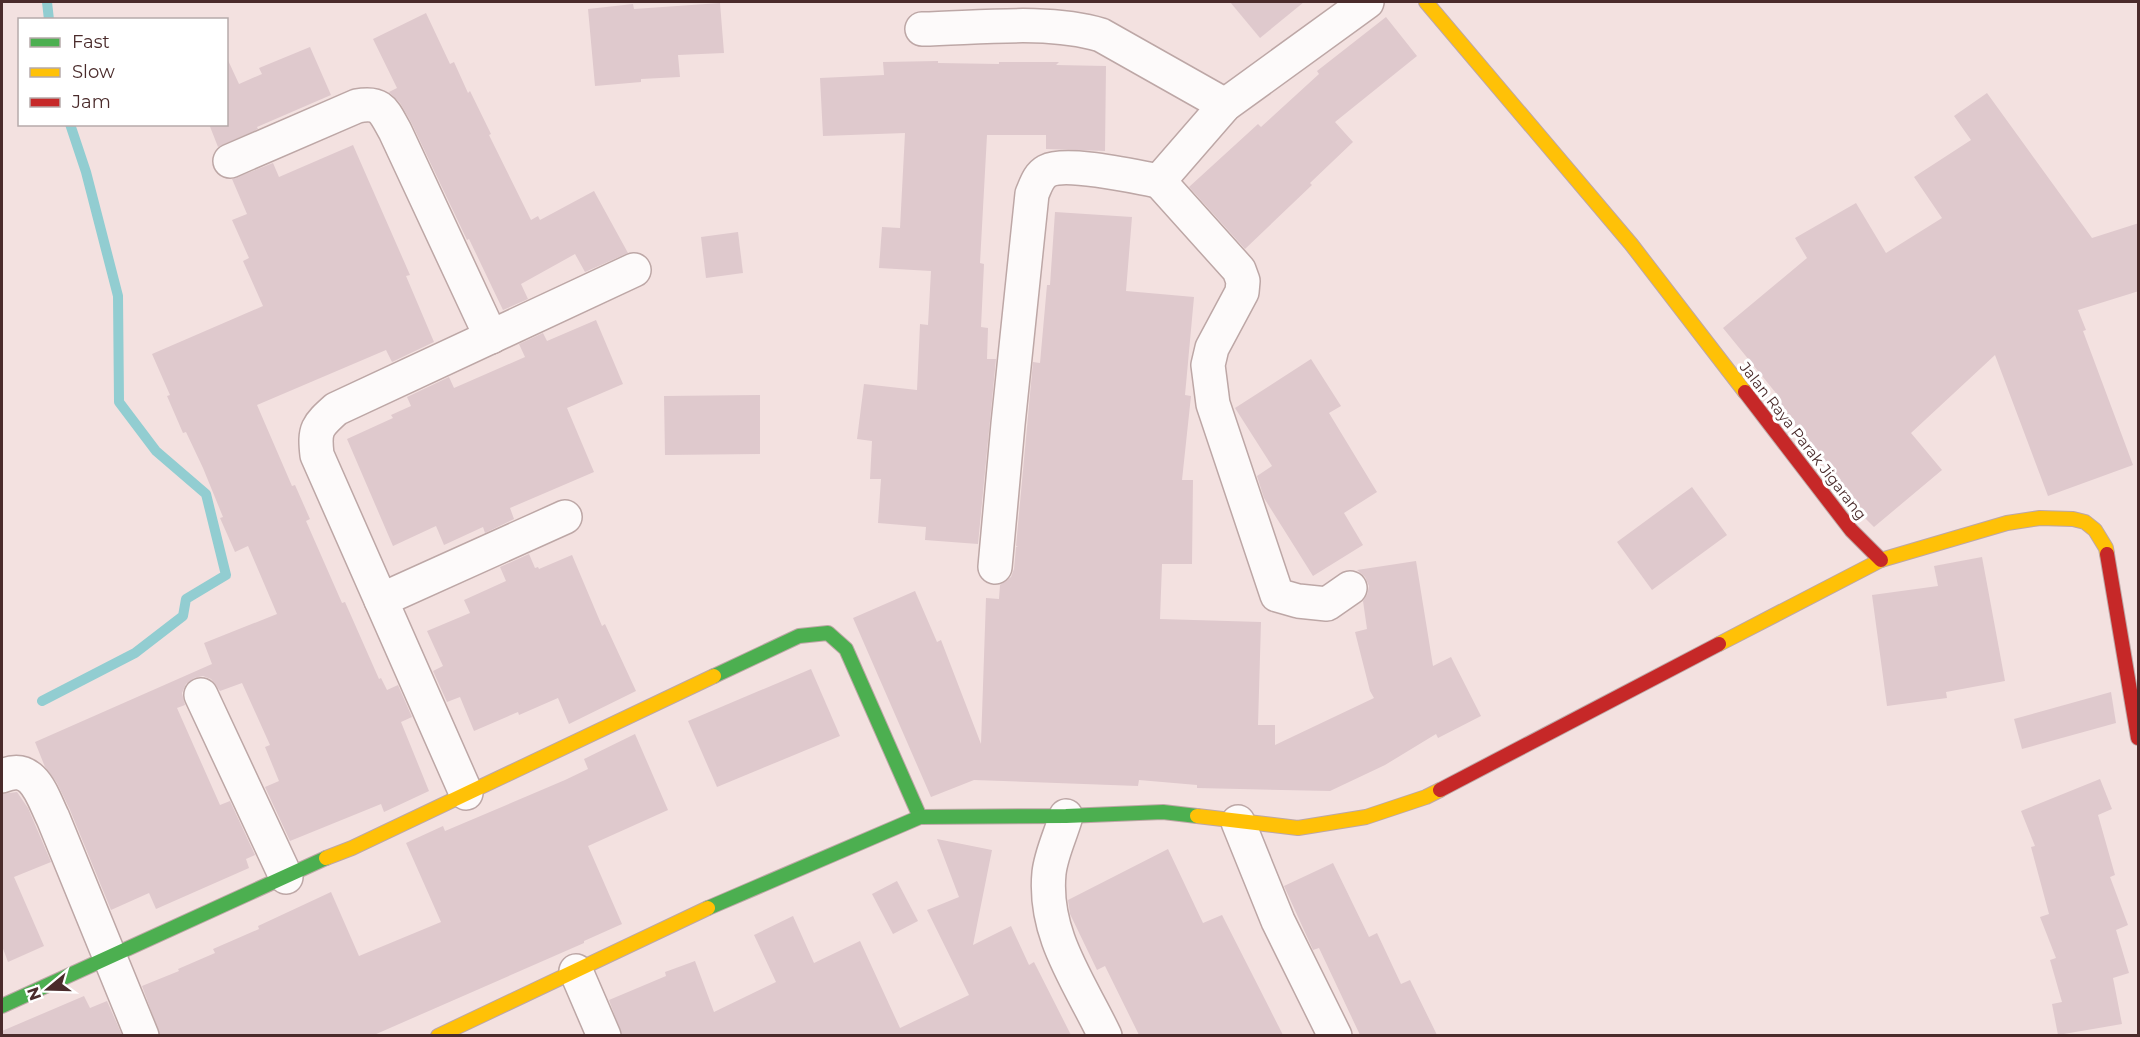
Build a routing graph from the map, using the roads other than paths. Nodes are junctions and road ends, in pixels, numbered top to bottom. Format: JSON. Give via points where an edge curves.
{"nodes":[{"id":1,"x":1367,"y":2,"type":"edge"},
{"id":2,"x":1426,"y":2,"type":"edge"},
{"id":3,"x":922,"y":29,"type":"dead end"},
{"id":4,"x":1226,"y":105,"type":"junction"},
{"id":5,"x":230,"y":162,"type":"dead end"},
{"id":6,"x":1159,"y":181,"type":"junction"},
{"id":7,"x":634,"y":270,"type":"dead end"},
{"id":8,"x":491,"y":337,"type":"junction"},
{"id":9,"x":566,"y":517,"type":"dead end"},
{"id":10,"x":1881,"y":560,"type":"junction"},
{"id":11,"x":995,"y":567,"type":"dead end"},
{"id":12,"x":1350,"y":588,"type":"dead end"},
{"id":13,"x":381,"y":600,"type":"junction"},
{"id":14,"x":201,"y":695,"type":"dead end"},
{"id":15,"x":2139,"y":738,"type":"edge"},
{"id":16,"x":2,"y":776,"type":"edge"},
{"id":17,"x":466,"y":793,"type":"junction"},
{"id":18,"x":1066,"y":816,"type":"junction"},
{"id":19,"x":920,"y":817,"type":"junction"},
{"id":20,"x":1238,"y":822,"type":"junction"},
{"id":21,"x":286,"y":877,"type":"junction"},
{"id":22,"x":109,"y":957,"type":"junction"},
{"id":23,"x":576,"y":971,"type":"junction"},
{"id":24,"x":2,"y":1006,"type":"edge"},
{"id":25,"x":142,"y":1035,"type":"edge"},
{"id":26,"x":438,"y":1035,"type":"edge"},
{"id":27,"x":604,"y":1035,"type":"edge"},
{"id":28,"x":1105,"y":1035,"type":"edge"},
{"id":29,"x":1335,"y":1035,"type":"edge"}],
"edges":[{"from":1,"to":4,"type":"street"},
{"from":2,"to":10,"type":"street","name":"Jalan Raya Parak Jigarang","via":[[1631,244],[1851,530]]},
{"from":3,"to":4,"type":"street","via":[[1079,28],[1101,35]]},
{"from":4,"to":6,"type":"street"},
{"from":5,"to":8,"type":"street","via":[[357,106],[370,104],[381,109],[395,131]]},
{"from":6,"to":11,"type":"street","via":[[1064,168],[1039,177],[1032,194]]},
{"from":6,"to":12,"type":"street","via":[[1239,270],[1243,281],[1242,292],[1212,348],[1208,365],[1213,404],[1277,595],[1328,604]]},
{"from":7,"to":8,"type":"street"},
{"from":8,"to":13,"type":"street","via":[[336,409],[320,423],[315,436],[317,455]]},
{"from":9,"to":13,"type":"street"},
{"from":10,"to":15,"type":"street","via":[[2007,523],[2040,518],[2085,522],[2106,548]]},
{"from":10,"to":20,"type":"street","via":[[1426,797],[1366,817],[1298,828]]},
{"from":13,"to":17,"type":"street"},
{"from":14,"to":21,"type":"street"},
{"from":16,"to":22,"type":"street","via":[[18,772],[28,775],[36,784]]},
{"from":17,"to":19,"type":"street","via":[[799,636],[828,633],[846,649]]},
{"from":17,"to":21,"type":"street"},
{"from":18,"to":19,"type":"street"},
{"from":18,"to":20,"type":"street","via":[[1164,812]]},
{"from":18,"to":28,"type":"street","via":[[1049,872],[1049,911],[1059,947]]},
{"from":19,"to":23,"type":"street","via":[[712,906]]},
{"from":20,"to":29,"type":"street","via":[[1278,921]]},
{"from":21,"to":22,"type":"street"},
{"from":22,"to":24,"type":"street"},
{"from":22,"to":25,"type":"street"},
{"from":23,"to":26,"type":"street"},
{"from":23,"to":27,"type":"street"}]}
